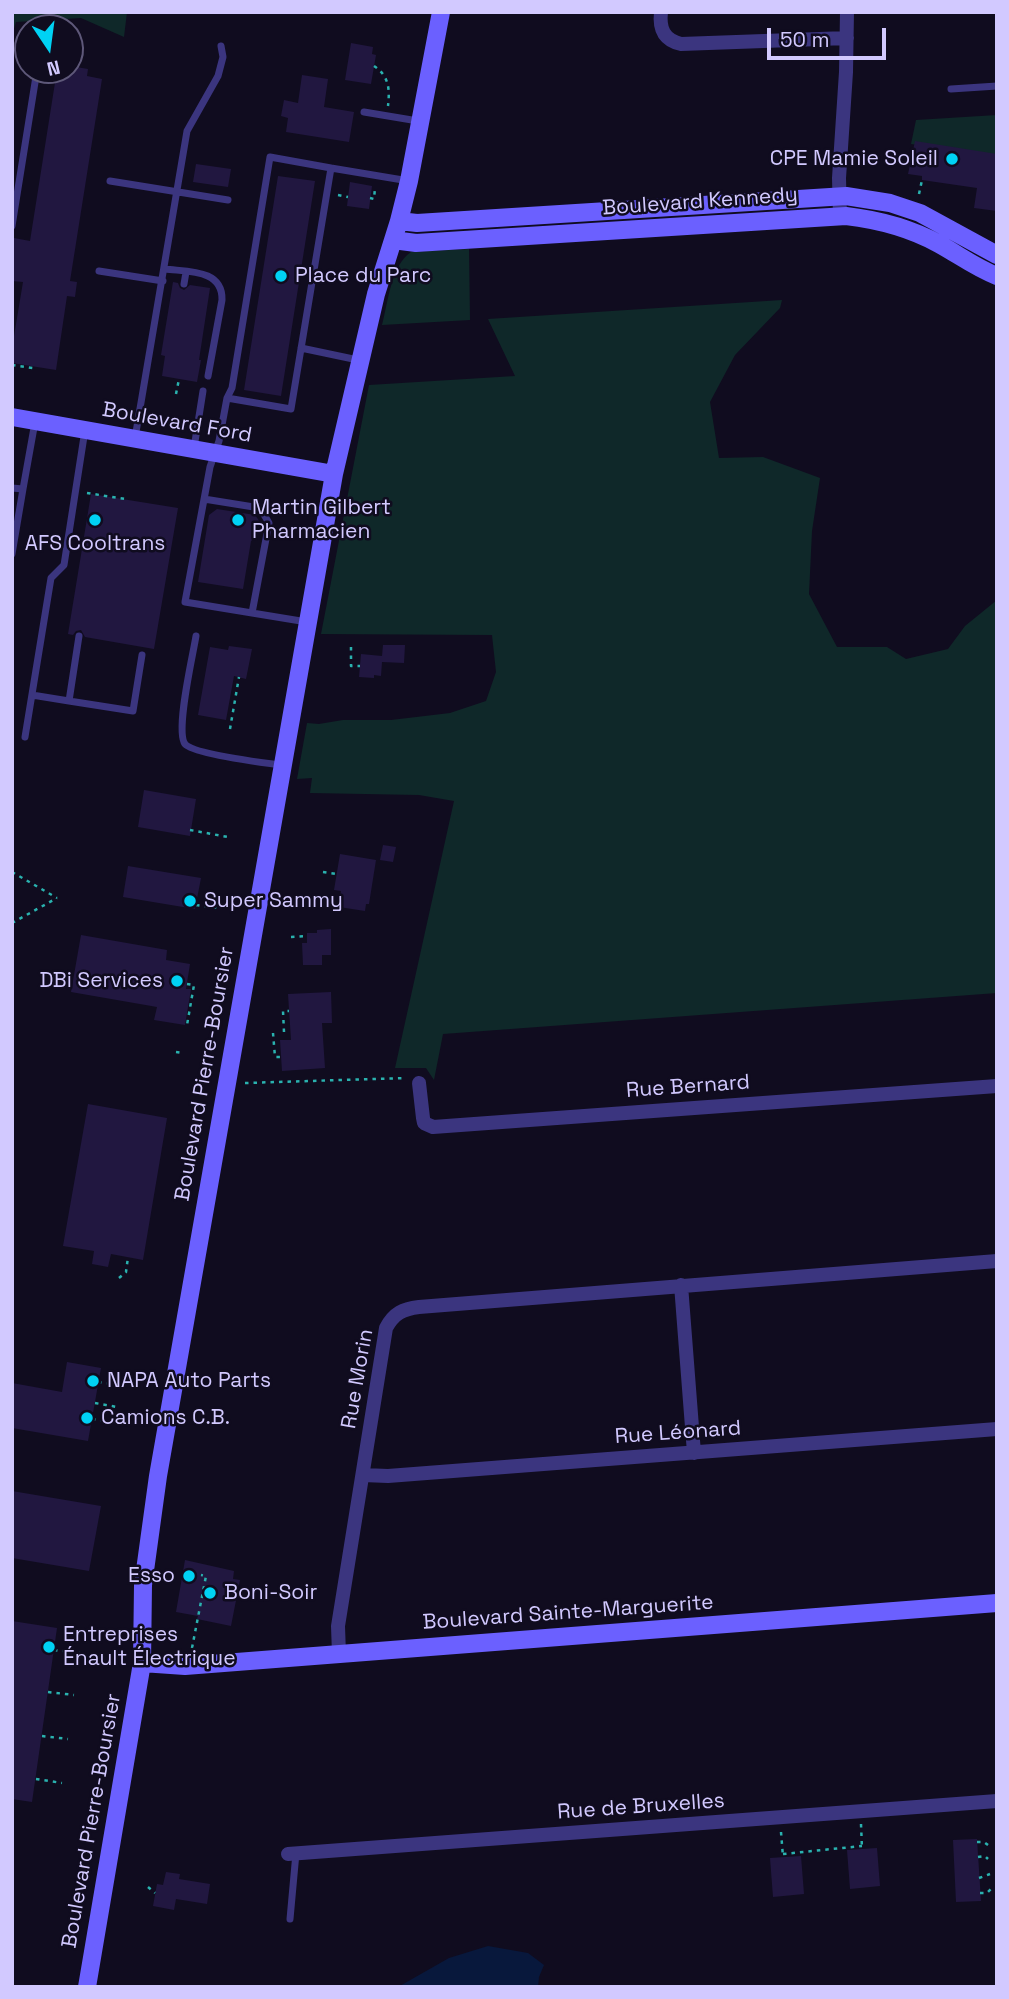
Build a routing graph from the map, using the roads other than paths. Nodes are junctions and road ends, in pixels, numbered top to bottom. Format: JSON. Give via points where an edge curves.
{"nodes":[{"id":1,"x":441,"y":12,"type":"edge"},
{"id":2,"x":661,"y":12,"type":"edge"},
{"id":3,"x":847,"y":12,"type":"edge"},
{"id":4,"x":846,"y":38,"type":"junction"},
{"id":5,"x":221,"y":46,"type":"dead end"},
{"id":6,"x":35,"y":84,"type":"edge"},
{"id":7,"x":997,"y":86,"type":"edge"},
{"id":8,"x":951,"y":89,"type":"dead end"},
{"id":9,"x":363,"y":112,"type":"dead end"},
{"id":10,"x":421,"y":122,"type":"junction"},
{"id":11,"x":331,"y":168,"type":"junction"},
{"id":12,"x":110,"y":181,"type":"dead end"},
{"id":13,"x":409,"y":181,"type":"junction"},
{"id":14,"x":177,"y":192,"type":"junction"},
{"id":15,"x":839,"y":196,"type":"junction"},
{"id":16,"x":228,"y":200,"type":"dead end"},
{"id":17,"x":620,"y":209,"type":"junction"},
{"id":18,"x":840,"y":216,"type":"junction"},
{"id":19,"x":399,"y":221,"type":"junction"},
{"id":20,"x":12,"y":226,"type":"edge"},
{"id":21,"x":621,"y":230,"type":"junction"},
{"id":22,"x":393,"y":240,"type":"junction"},
{"id":23,"x":997,"y":255,"type":"edge"},
{"id":24,"x":164,"y":269,"type":"junction"},
{"id":25,"x":99,"y":271,"type":"dead end"},
{"id":26,"x":186,"y":272,"type":"junction"},
{"id":27,"x":997,"y":276,"type":"edge"},
{"id":28,"x":163,"y":281,"type":"junction"},
{"id":29,"x":184,"y":284,"type":"dead end"},
{"id":30,"x":301,"y":348,"type":"junction"},
{"id":31,"x":360,"y":360,"type":"junction"},
{"id":32,"x":208,"y":376,"type":"dead end"},
{"id":33,"x":202,"y":391,"type":"dead end"},
{"id":34,"x":226,"y":398,"type":"junction"},
{"id":35,"x":12,"y":417,"type":"edge"},
{"id":36,"x":35,"y":421,"type":"junction"},
{"id":37,"x":85,"y":429,"type":"junction"},
{"id":38,"x":135,"y":438,"type":"junction"},
{"id":39,"x":194,"y":448,"type":"junction"},
{"id":40,"x":215,"y":452,"type":"junction"},
{"id":41,"x":334,"y":474,"type":"junction"},
{"id":42,"x":12,"y":488,"type":"edge"},
{"id":43,"x":23,"y":489,"type":"junction"},
{"id":44,"x":204,"y":499,"type":"junction"},
{"id":45,"x":12,"y":554,"type":"edge"},
{"id":46,"x":252,"y":613,"type":"junction"},
{"id":47,"x":308,"y":622,"type":"junction"},
{"id":48,"x":79,"y":636,"type":"dead end"},
{"id":49,"x":196,"y":636,"type":"dead end"},
{"id":50,"x":142,"y":655,"type":"dead end"},
{"id":51,"x":32,"y":695,"type":"junction"},
{"id":52,"x":69,"y":701,"type":"junction"},
{"id":53,"x":25,"y":737,"type":"dead end"},
{"id":54,"x":282,"y":766,"type":"junction"},
{"id":55,"x":419,"y":1083,"type":"road end"},
{"id":56,"x":997,"y":1086,"type":"edge"},
{"id":57,"x":997,"y":1261,"type":"edge"},
{"id":58,"x":681,"y":1285,"type":"junction"},
{"id":59,"x":997,"y":1429,"type":"edge"},
{"id":60,"x":694,"y":1453,"type":"junction"},
{"id":61,"x":363,"y":1475,"type":"junction"},
{"id":62,"x":997,"y":1603,"type":"edge"},
{"id":63,"x":339,"y":1654,"type":"junction"},
{"id":64,"x":142,"y":1663,"type":"junction"},
{"id":65,"x":997,"y":1801,"type":"edge"},
{"id":66,"x":292,"y":1854,"type":"joint"},
{"id":67,"x":290,"y":1919,"type":"dead end"},
{"id":68,"x":87,"y":1987,"type":"edge"}],
"edges":[{"from":1,"to":10,"type":"street","name":"Boulevard Pierre-Boursier"},
{"from":2,"to":4,"type":"street","via":[[663,34],[681,44]]},
{"from":3,"to":4,"type":"street"},
{"from":4,"to":15,"type":"street"},
{"from":5,"to":14,"type":"lane","via":[[218,76],[187,131]]},
{"from":6,"to":20,"type":"lane"},
{"from":7,"to":8,"type":"lane"},
{"from":9,"to":10,"type":"lane"},
{"from":10,"to":13,"type":"street","name":"Boulevard Pierre-Boursier"},
{"from":11,"to":13,"type":"lane"},
{"from":11,"to":30,"type":"lane"},
{"from":11,"to":34,"type":"lane","via":[[270,157],[232,388]]},
{"from":12,"to":14,"type":"lane"},
{"from":13,"to":19,"type":"street","name":"Boulevard Pierre-Boursier"},
{"from":14,"to":16,"type":"lane"},
{"from":14,"to":24,"type":"lane"},
{"from":15,"to":17,"type":"street","name":"Boulevard Kennedy"},
{"from":15,"to":18,"type":"street"},
{"from":15,"to":23,"type":"street","name":"Boulevard Kennedy","via":[[916,211]]},
{"from":17,"to":19,"type":"street","name":"Boulevard Kennedy"},
{"from":17,"to":21,"type":"street"},
{"from":18,"to":21,"type":"street","name":"Boulevard Kennedy"},
{"from":18,"to":27,"type":"street","name":"Boulevard Kennedy","via":[[912,231]]},
{"from":19,"to":22,"type":"street","name":"Boulevard Pierre-Boursier"},
{"from":21,"to":22,"type":"street","name":"Boulevard Kennedy","via":[[416,243]]},
{"from":22,"to":31,"type":"street","name":"Boulevard Pierre-Boursier"},
{"from":24,"to":26,"type":"lane"},
{"from":24,"to":28,"type":"lane"},
{"from":25,"to":28,"type":"lane"},
{"from":26,"to":29,"type":"lane"},
{"from":26,"to":32,"type":"lane","via":[[210,276],[221,290]]},
{"from":28,"to":38,"type":"lane"},
{"from":30,"to":31,"type":"lane"},
{"from":30,"to":34,"type":"lane","via":[[291,409]]},
{"from":31,"to":41,"type":"street","name":"Boulevard Pierre-Boursier"},
{"from":33,"to":39,"type":"lane"},
{"from":34,"to":40,"type":"lane"},
{"from":35,"to":36,"type":"street","name":"Boulevard Ford"},
{"from":36,"to":37,"type":"street","name":"Boulevard Ford"},
{"from":36,"to":43,"type":"lane"},
{"from":37,"to":38,"type":"street","name":"Boulevard Ford"},
{"from":37,"to":51,"type":"lane","via":[[64,565],[51,578]]},
{"from":38,"to":39,"type":"street","name":"Boulevard Ford"},
{"from":39,"to":40,"type":"street","name":"Boulevard Ford"},
{"from":40,"to":41,"type":"street","name":"Boulevard Ford"},
{"from":40,"to":44,"type":"lane"},
{"from":41,"to":47,"type":"street","name":"Boulevard Pierre-Boursier"},
{"from":42,"to":43,"type":"lane"},
{"from":43,"to":45,"type":"lane"},
{"from":44,"to":46,"type":"lane","via":[[260,508],[269,523]]},
{"from":44,"to":46,"type":"lane","via":[[186,602]]},
{"from":46,"to":47,"type":"lane"},
{"from":47,"to":54,"type":"street","name":"Boulevard Pierre-Boursier"},
{"from":48,"to":52,"type":"lane"},
{"from":49,"to":54,"type":"lane","via":[[182,720],[186,744]]},
{"from":50,"to":52,"type":"lane","via":[[132,711]]},
{"from":51,"to":52,"type":"lane"},
{"from":51,"to":53,"type":"lane"},
{"from":54,"to":64,"type":"street","name":"Boulevard Pierre-Boursier","via":[[146,1552]]},
{"from":55,"to":56,"type":"street","name":"Rue Bernard","via":[[424,1123],[433,1127]]},
{"from":57,"to":58,"type":"street","name":"Rue Morin"},
{"from":58,"to":60,"type":"street"},
{"from":58,"to":61,"type":"street","name":"Rue Morin","via":[[402,1310],[386,1328]]},
{"from":59,"to":60,"type":"street","name":"Rue Léonard"},
{"from":60,"to":61,"type":"street","name":"Rue Léonard"},
{"from":61,"to":63,"type":"street","name":"Rue Morin","via":[[338,1626]]},
{"from":62,"to":63,"type":"street","name":"Boulevard Sainte-Marguerite"},
{"from":63,"to":64,"type":"street","name":"Boulevard Sainte-Marguerite","via":[[185,1666]]},
{"from":64,"to":68,"type":"street","name":"Boulevard Pierre-Boursier"},
{"from":65,"to":66,"type":"street","name":"Rue de Bruxelles"},
{"from":66,"to":67,"type":"lane"}]}
